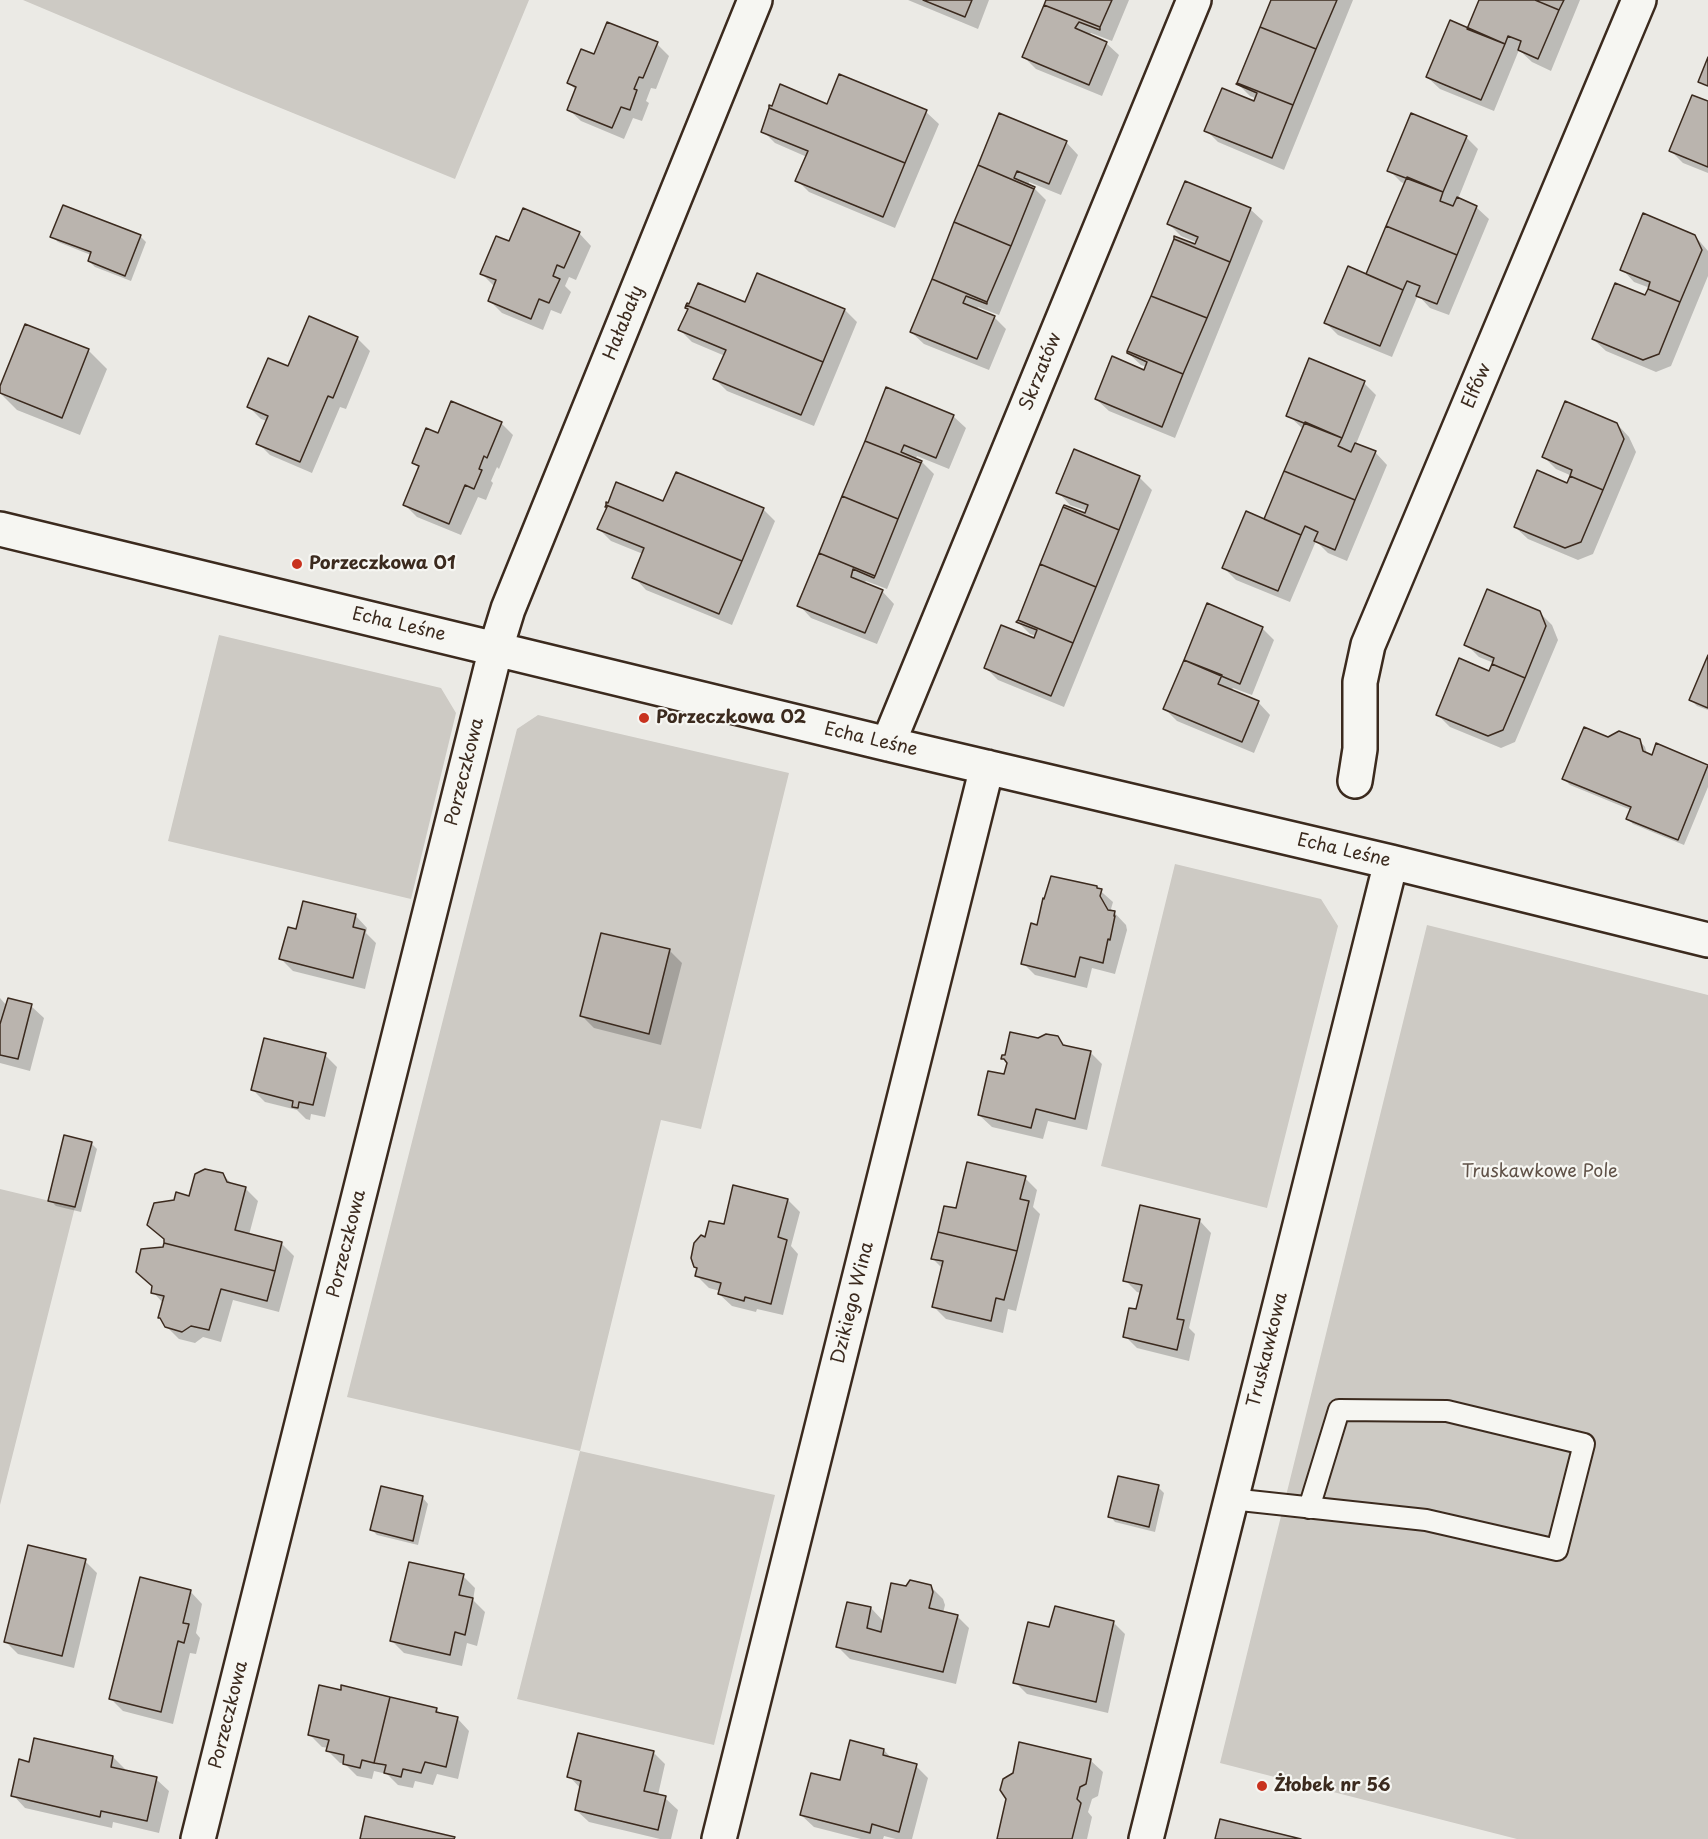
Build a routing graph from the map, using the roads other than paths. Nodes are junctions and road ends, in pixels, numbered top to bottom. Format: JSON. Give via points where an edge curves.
{"nodes":[{"id":1,"x":755,"y":0,"type":"edge"},
{"id":2,"x":1194,"y":0,"type":"edge"},
{"id":3,"x":1639,"y":0,"type":"edge"},
{"id":4,"x":0,"y":529,"type":"edge"},
{"id":5,"x":496,"y":648,"type":"junction"},
{"id":6,"x":888,"y":744,"type":"junction"},
{"id":7,"x":987,"y":767,"type":"junction"},
{"id":8,"x":1355,"y":781,"type":"dead end"},
{"id":9,"x":1391,"y":862,"type":"junction"},
{"id":10,"x":1707,"y":936,"type":"edge"},
{"id":11,"x":1231,"y":1499,"type":"junction"},
{"id":12,"x":1309,"y":1508,"type":"junction"},
{"id":13,"x":198,"y":1839,"type":"edge"},
{"id":14,"x":719,"y":1839,"type":"edge"},
{"id":15,"x":1146,"y":1839,"type":"edge"}],
"edges":[{"from":1,"to":5,"type":"street","name":"Hałabały"},
{"from":2,"to":6,"type":"street","name":"Skrzatów"},
{"from":3,"to":8,"type":"street","name":"Elfów","via":[[1368,645],[1360,682],[1360,749]]},
{"from":4,"to":5,"type":"street","name":"Echa Leśne"},
{"from":5,"to":6,"type":"street","name":"Echa Leśne"},
{"from":5,"to":13,"type":"street","name":"Porzeczkowa"},
{"from":6,"to":7,"type":"street","name":"Echa Leśne"},
{"from":7,"to":9,"type":"street","name":"Echa Leśne"},
{"from":7,"to":14,"type":"street","name":"Dzikiego Wina"},
{"from":9,"to":10,"type":"street","name":"Echa Leśne"},
{"from":9,"to":11,"type":"street","name":"Truskawkowa"},
{"from":11,"to":12,"type":"lane"},
{"from":11,"to":15,"type":"street","name":"Truskawkowa"},
{"from":12,"to":12,"type":"lane","via":[[1339,1410],[1447,1411],[1584,1444],[1557,1551],[1426,1520]]}]}
